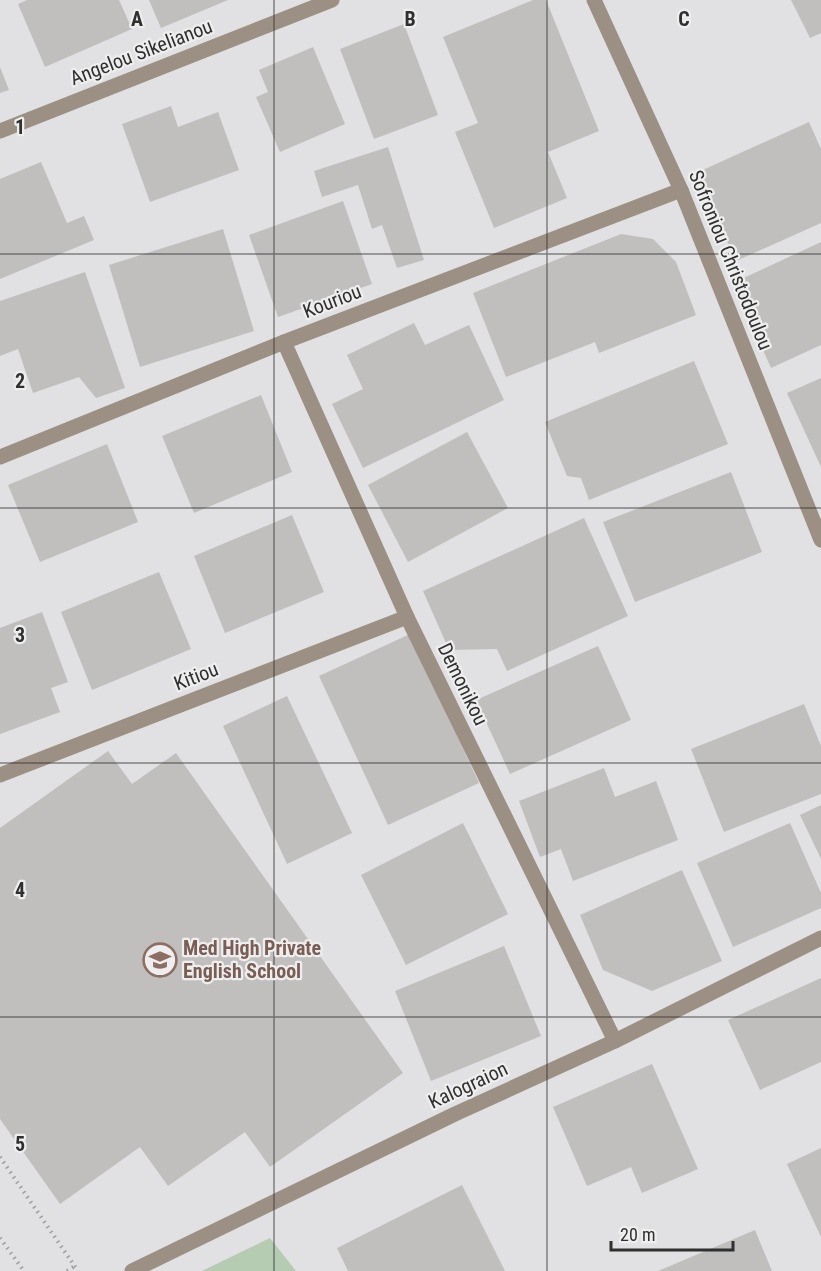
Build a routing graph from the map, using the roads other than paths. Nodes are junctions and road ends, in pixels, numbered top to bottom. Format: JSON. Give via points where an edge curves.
{"nodes":[{"id":1,"x":332,"y":0,"type":"edge"},
{"id":2,"x":594,"y":0,"type":"edge"},
{"id":3,"x":0,"y":131,"type":"edge"},
{"id":4,"x":681,"y":190,"type":"junction"},
{"id":5,"x":284,"y":342,"type":"junction"},
{"id":6,"x":0,"y":457,"type":"edge"},
{"id":7,"x":821,"y":540,"type":"edge"},
{"id":8,"x":407,"y":617,"type":"junction"},
{"id":9,"x":0,"y":775,"type":"edge"},
{"id":10,"x":821,"y":938,"type":"edge"},
{"id":11,"x":615,"y":1041,"type":"junction"},
{"id":12,"x":132,"y":1271,"type":"edge"}],
"edges":[{"from":1,"to":3,"type":"street","name":"Angelou Sikelianou"},
{"from":2,"to":4,"type":"street","name":"Sofroniou Christodoulou"},
{"from":4,"to":5,"type":"street","name":"Kouriou"},
{"from":4,"to":7,"type":"street","name":"Sofroniou Christodoulou"},
{"from":5,"to":6,"type":"street","name":"Kouriou"},
{"from":5,"to":8,"type":"street","name":"Demonikou"},
{"from":8,"to":9,"type":"street","name":"Kitiou"},
{"from":8,"to":11,"type":"street","name":"Demonikou"},
{"from":10,"to":11,"type":"street","name":"Kalograion"},
{"from":11,"to":12,"type":"street","name":"Kalograion"}]}
